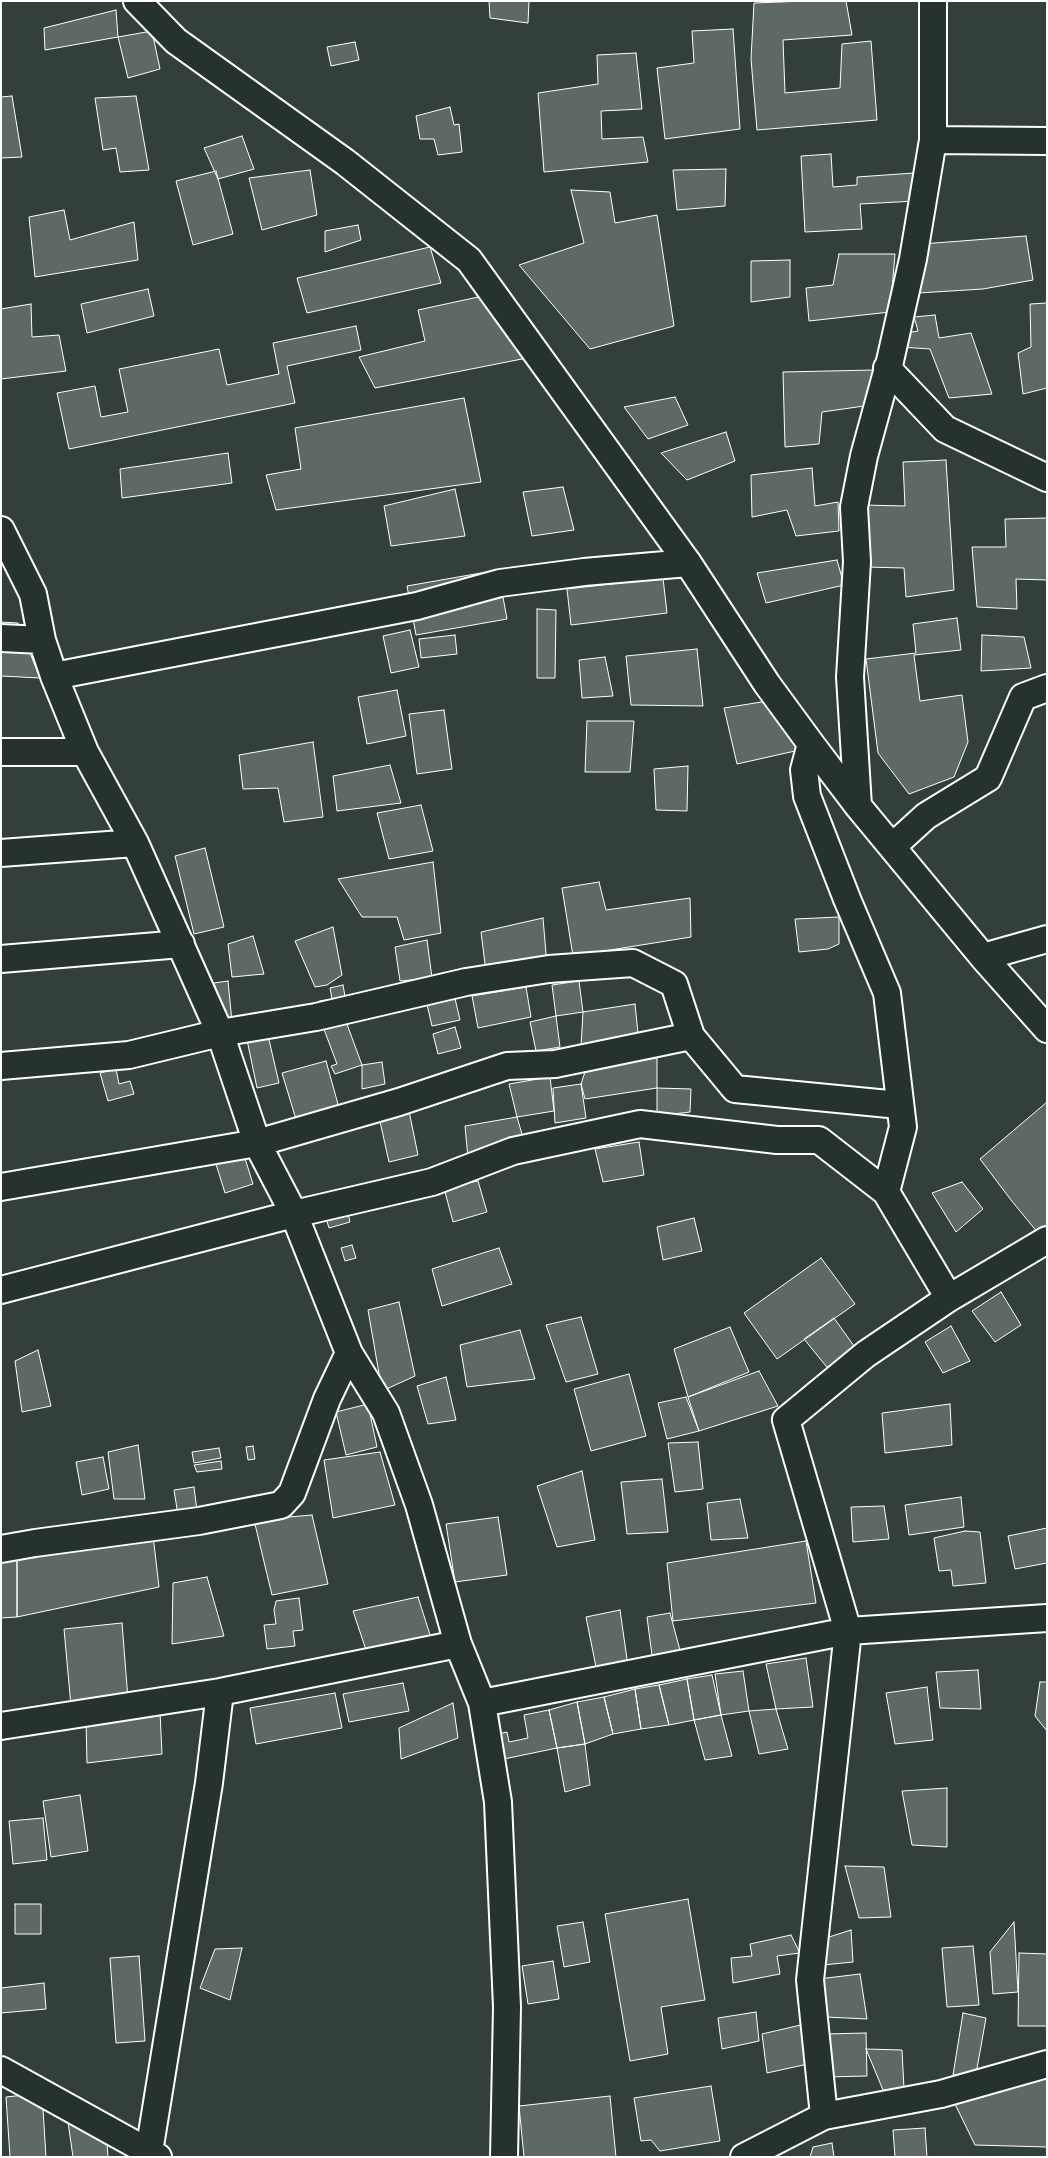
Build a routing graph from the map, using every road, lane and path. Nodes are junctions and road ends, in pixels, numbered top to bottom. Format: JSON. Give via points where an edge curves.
{"nodes":[{"id":1,"x":137,"y":1,"type":"edge"},
{"id":2,"x":933,"y":1,"type":"edge"},
{"id":3,"x":933,"y":140,"type":"junction"},
{"id":4,"x":1036,"y":141,"type":"edge"},
{"id":5,"x":1047,"y":154,"type":"edge"},
{"id":6,"x":888,"y":368,"type":"junction"},
{"id":7,"x":1047,"y":478,"type":"edge"},
{"id":8,"x":1,"y":530,"type":"edge"},
{"id":9,"x":688,"y":563,"type":"junction"},
{"id":10,"x":1,"y":638,"type":"edge"},
{"id":11,"x":42,"y":640,"type":"junction"},
{"id":12,"x":54,"y":676,"type":"junction"},
{"id":13,"x":1047,"y":688,"type":"edge"},
{"id":14,"x":811,"y":744,"type":"junction"},
{"id":15,"x":1,"y":752,"type":"edge"},
{"id":16,"x":85,"y":752,"type":"junction"},
{"id":17,"x":858,"y":806,"type":"junction"},
{"id":18,"x":135,"y":843,"type":"junction"},
{"id":19,"x":892,"y":847,"type":"junction"},
{"id":20,"x":1,"y":853,"type":"edge"},
{"id":21,"x":1047,"y":939,"type":"edge"},
{"id":22,"x":181,"y":944,"type":"junction"},
{"id":23,"x":983,"y":958,"type":"junction"},
{"id":24,"x":1,"y":959,"type":"edge"},
{"id":25,"x":1047,"y":1029,"type":"edge"},
{"id":26,"x":220,"y":1034,"type":"junction"},
{"id":27,"x":692,"y":1036,"type":"junction"},
{"id":28,"x":1,"y":1066,"type":"edge"},
{"id":29,"x":899,"y":1105,"type":"junction"},
{"id":30,"x":257,"y":1143,"type":"junction"},
{"id":31,"x":1,"y":1187,"type":"edge"},
{"id":32,"x":886,"y":1192,"type":"junction"},
{"id":33,"x":294,"y":1214,"type":"junction"},
{"id":34,"x":1047,"y":1240,"type":"edge"},
{"id":35,"x":1,"y":1290,"type":"edge"},
{"id":36,"x":949,"y":1298,"type":"junction"},
{"id":37,"x":349,"y":1353,"type":"junction"},
{"id":38,"x":1,"y":1549,"type":"edge"},
{"id":39,"x":1047,"y":1618,"type":"edge"},
{"id":40,"x":848,"y":1631,"type":"junction"},
{"id":41,"x":458,"y":1644,"type":"junction"},
{"id":42,"x":220,"y":1692,"type":"junction"},
{"id":43,"x":482,"y":1703,"type":"junction"},
{"id":44,"x":1,"y":1726,"type":"edge"},
{"id":45,"x":1047,"y":2064,"type":"edge"},
{"id":46,"x":1,"y":2070,"type":"edge"},
{"id":47,"x":824,"y":2116,"type":"junction"},
{"id":48,"x":153,"y":2154,"type":"edge"},
{"id":49,"x":504,"y":2157,"type":"edge"},
{"id":50,"x":744,"y":2157,"type":"edge"}],
"edges":[{"from":1,"to":9,"type":"street","via":[[176,41],[345,162],[469,260]]},
{"from":2,"to":3,"type":"street"},
{"from":3,"to":4,"type":"street"},
{"from":3,"to":6,"type":"street","via":[[913,259]]},
{"from":4,"to":5,"type":"street"},
{"from":6,"to":7,"type":"street","via":[[945,429]]},
{"from":6,"to":17,"type":"street","via":[[854,507],[857,562],[850,677]]},
{"from":8,"to":11,"type":"street","via":[[33,594]]},
{"from":9,"to":12,"type":"street","via":[[500,583],[417,606]]},
{"from":9,"to":14,"type":"street","via":[[767,684]]},
{"from":10,"to":11,"type":"street"},
{"from":11,"to":12,"type":"street"},
{"from":12,"to":16,"type":"street"},
{"from":13,"to":19,"type":"street","via":[[1023,697],[988,778],[926,816]]},
{"from":14,"to":17,"type":"street"},
{"from":14,"to":29,"type":"street","via":[[804,770],[807,796],[887,993]]},
{"from":15,"to":16,"type":"street"},
{"from":16,"to":18,"type":"street"},
{"from":17,"to":19,"type":"street"},
{"from":18,"to":20,"type":"street"},
{"from":18,"to":22,"type":"street"},
{"from":19,"to":23,"type":"street"},
{"from":21,"to":23,"type":"street"},
{"from":22,"to":24,"type":"street"},
{"from":22,"to":26,"type":"street"},
{"from":23,"to":25,"type":"street"},
{"from":26,"to":27,"type":"street","via":[[316,1017],[466,982],[549,969],[633,963],[674,984]]},
{"from":26,"to":28,"type":"street","via":[[129,1055]]},
{"from":26,"to":30,"type":"street"},
{"from":27,"to":29,"type":"street","via":[[735,1089]]},
{"from":27,"to":30,"type":"street","via":[[555,1064],[508,1066]]},
{"from":29,"to":32,"type":"street","via":[[903,1127]]},
{"from":30,"to":31,"type":"street"},
{"from":30,"to":33,"type":"street"},
{"from":32,"to":33,"type":"street","via":[[819,1140],[777,1140],[640,1124],[514,1151],[432,1182]]},
{"from":32,"to":36,"type":"street"},
{"from":33,"to":35,"type":"street"},
{"from":33,"to":37,"type":"street"},
{"from":34,"to":36,"type":"street"},
{"from":36,"to":40,"type":"street","via":[[866,1354],[786,1420]]},
{"from":37,"to":38,"type":"street","via":[[327,1399],[292,1493],[281,1505],[199,1521]]},
{"from":37,"to":41,"type":"street","via":[[386,1413],[418,1505]]},
{"from":39,"to":40,"type":"street"},
{"from":40,"to":43,"type":"street"},
{"from":40,"to":47,"type":"street","via":[[810,1980]]},
{"from":41,"to":42,"type":"street"},
{"from":41,"to":43,"type":"street"},
{"from":42,"to":44,"type":"street"},
{"from":42,"to":48,"type":"street"},
{"from":43,"to":49,"type":"street","via":[[498,1802],[507,2007]]},
{"from":45,"to":47,"type":"street","via":[[941,2094]]},
{"from":46,"to":48,"type":"street"},
{"from":47,"to":50,"type":"street"}]}
